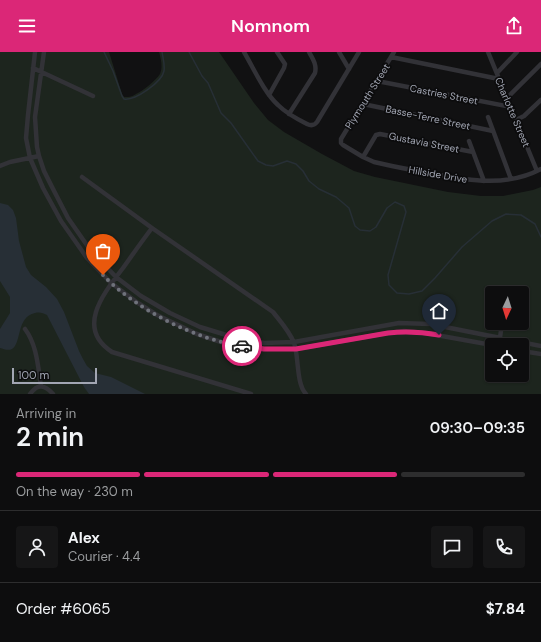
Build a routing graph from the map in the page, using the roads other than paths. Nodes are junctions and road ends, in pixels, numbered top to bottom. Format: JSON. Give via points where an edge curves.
{"nodes":[{"id":1,"x":35,"y":52,"type":"edge"},
{"id":2,"x":44,"y":52,"type":"edge"},
{"id":3,"x":244,"y":52,"type":"edge"},
{"id":4,"x":277,"y":52,"type":"edge"},
{"id":5,"x":308,"y":52,"type":"edge"},
{"id":6,"x":339,"y":52,"type":"edge"},
{"id":7,"x":359,"y":52,"type":"edge"},
{"id":8,"x":394,"y":52,"type":"edge"},
{"id":9,"x":488,"y":52,"type":"edge"},
{"id":10,"x":517,"y":52,"type":"edge"},
{"id":11,"x":391,"y":57,"type":"junction"},
{"id":12,"x":541,"y":64,"type":"edge"},
{"id":13,"x":33,"y":68,"type":"junction"},
{"id":14,"x":349,"y":69,"type":"junction"},
{"id":15,"x":42,"y":72,"type":"junction"},
{"id":16,"x":497,"y":73,"type":"junction"},
{"id":17,"x":499,"y":79,"type":"junction"},
{"id":18,"x":377,"y":81,"type":"junction"},
{"id":19,"x":269,"y":95,"type":"junction"},
{"id":20,"x":93,"y":96,"type":"dead end"},
{"id":21,"x":507,"y":98,"type":"junction"},
{"id":22,"x":540,"y":103,"type":"edge"},
{"id":23,"x":363,"y":104,"type":"junction"},
{"id":24,"x":511,"y":107,"type":"junction"},
{"id":25,"x":289,"y":114,"type":"junction"},
{"id":26,"x":488,"y":117,"type":"dead end"},
{"id":27,"x":516,"y":120,"type":"junction"},
{"id":28,"x":493,"y":131,"type":"junction"},
{"id":29,"x":341,"y":141,"type":"joint"},
{"id":30,"x":470,"y":141,"type":"dead end"},
{"id":31,"x":473,"y":152,"type":"junction"},
{"id":32,"x":39,"y":156,"type":"junction"},
{"id":33,"x":362,"y":157,"type":"junction"},
{"id":34,"x":30,"y":158,"type":"junction"},
{"id":35,"x":0,"y":166,"type":"edge"},
{"id":36,"x":539,"y":170,"type":"edge"},
{"id":37,"x":82,"y":177,"type":"dead end"},
{"id":38,"x":512,"y":179,"type":"junction"},
{"id":39,"x":484,"y":181,"type":"junction"},
{"id":40,"x":152,"y":228,"type":"junction"},
{"id":41,"x":116,"y":277,"type":"junction"},
{"id":42,"x":111,"y":283,"type":"junction"},
{"id":43,"x":25,"y":329,"type":"dead end"},
{"id":44,"x":501,"y":330,"type":"edge"},
{"id":45,"x":500,"y":338,"type":"joint"},
{"id":46,"x":294,"y":342,"type":"junction"},
{"id":47,"x":485,"y":344,"type":"edge"},
{"id":48,"x":529,"y":344,"type":"edge"},
{"id":49,"x":541,"y":346,"type":"edge"},
{"id":50,"x":296,"y":349,"type":"junction"},
{"id":51,"x":529,"y":352,"type":"edge"},
{"id":52,"x":541,"y":354,"type":"edge"},
{"id":53,"x":41,"y":386,"type":"junction"},
{"id":54,"x":303,"y":393,"type":"edge"},
{"id":55,"x":30,"y":394,"type":"edge"},
{"id":56,"x":53,"y":394,"type":"edge"},
{"id":57,"x":251,"y":394,"type":"edge"}],
"edges":[{"from":1,"to":13,"type":"street"},
{"from":2,"to":15,"type":"street"},
{"from":3,"to":19,"type":"street"},
{"from":4,"to":19,"type":"street","via":[[285,64]]},
{"from":5,"to":25,"type":"street","via":[[316,70]]},
{"from":6,"to":14,"type":"street"},
{"from":7,"to":14,"type":"street"},
{"from":8,"to":11,"type":"street","name":"Plymouth Street"},
{"from":9,"to":16,"type":"street","name":"Charlotte Street"},
{"from":10,"to":16,"type":"street"},
{"from":11,"to":17,"type":"street"},
{"from":11,"to":18,"type":"street","name":"Plymouth Street"},
{"from":12,"to":21,"type":"street"},
{"from":13,"to":15,"type":"street"},
{"from":13,"to":34,"type":"street","via":[[26,138]]},
{"from":14,"to":25,"type":"street","via":[[313,126]]},
{"from":15,"to":20,"type":"street"},
{"from":15,"to":32,"type":"street","via":[[36,117]]},
{"from":16,"to":17,"type":"street","name":"Charlotte Street"},
{"from":17,"to":21,"type":"street","name":"Charlotte Street"},
{"from":18,"to":23,"type":"street","name":"Plymouth Street"},
{"from":18,"to":24,"type":"street","name":"Castries Street"},
{"from":19,"to":25,"type":"street"},
{"from":21,"to":24,"type":"street","name":"Charlotte Street"},
{"from":22,"to":27,"type":"street"},
{"from":23,"to":28,"type":"street","name":"Basse-Terre Street"},
{"from":23,"to":29,"type":"street","name":"Plymouth Street"},
{"from":24,"to":27,"type":"street","name":"Charlotte Street"},
{"from":26,"to":28,"type":"street"},
{"from":27,"to":36,"type":"street","name":"Charlotte Street"},
{"from":28,"to":38,"type":"street"},
{"from":29,"to":33,"type":"street","name":"Hillside Drive"},
{"from":30,"to":31,"type":"street","name":"Gustavia Street"},
{"from":31,"to":33,"type":"street","name":"Gustavia Street","via":[[380,134]]},
{"from":31,"to":39,"type":"street","name":"Gustavia Street"},
{"from":32,"to":34,"type":"street"},
{"from":32,"to":41,"type":"street","via":[[50,185],[68,218],[91,252]]},
{"from":33,"to":39,"type":"street","name":"Hillside Drive","via":[[381,164]]},
{"from":34,"to":35,"type":"street"},
{"from":34,"to":42,"type":"street","via":[[61,221],[87,258]]},
{"from":36,"to":38,"type":"street","name":"Hillside Drive"},
{"from":37,"to":40,"type":"street"},
{"from":38,"to":39,"type":"street","name":"Hillside Drive"},
{"from":40,"to":41,"type":"street"},
{"from":40,"to":46,"type":"street","via":[[273,312]]},
{"from":41,"to":42,"type":"street"},
{"from":41,"to":46,"type":"street","via":[[141,296],[200,327],[241,339]]},
{"from":42,"to":50,"type":"street","via":[[157,315],[197,334],[230,345]]},
{"from":42,"to":57,"type":"street","via":[[95,311],[94,320],[97,336],[105,348]]},
{"from":43,"to":53,"type":"street","via":[[34,347]]},
{"from":44,"to":45,"type":"street"},
{"from":45,"to":46,"type":"street","via":[[430,324],[399,323]]},
{"from":46,"to":50,"type":"street"},
{"from":47,"to":50,"type":"street","via":[[404,331]]},
{"from":48,"to":49,"type":"street"},
{"from":50,"to":54,"type":"street"},
{"from":51,"to":52,"type":"street"},
{"from":53,"to":55,"type":"street"},
{"from":53,"to":56,"type":"street"}]}
